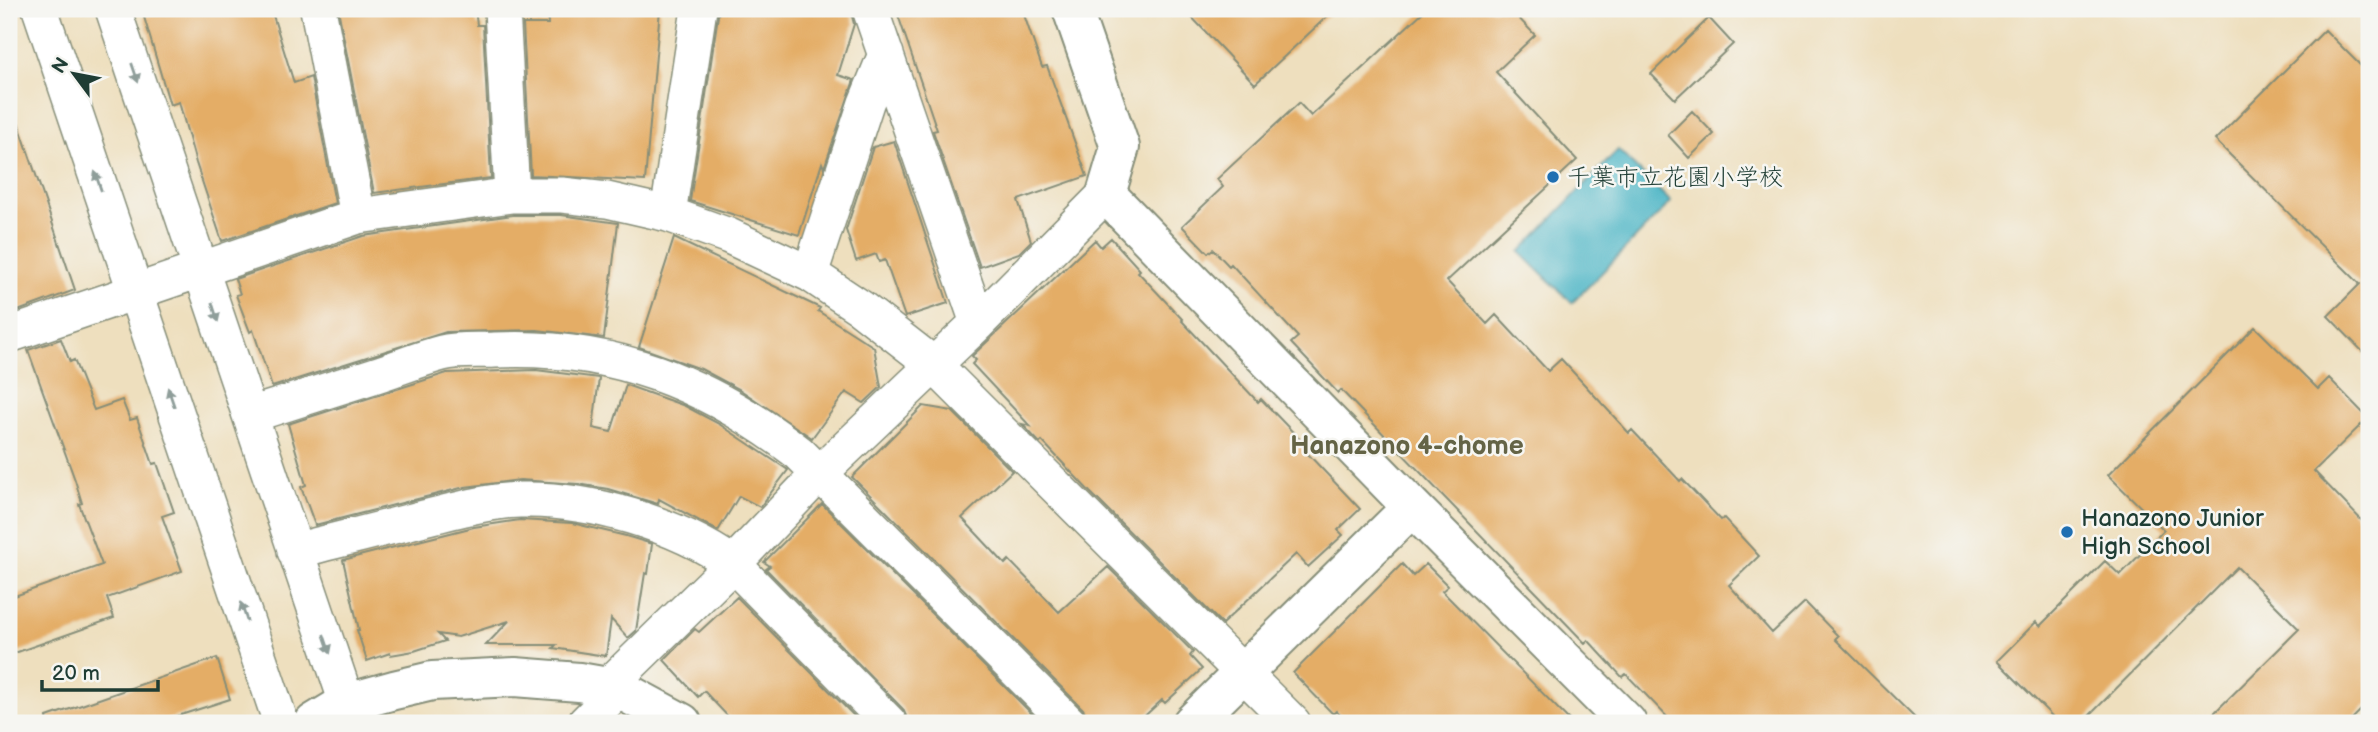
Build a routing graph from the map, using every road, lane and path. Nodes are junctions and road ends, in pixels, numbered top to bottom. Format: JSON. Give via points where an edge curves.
{"nodes":[{"id":1,"x":40,"y":9,"type":"edge"},
{"id":2,"x":113,"y":9,"type":"edge"},
{"id":3,"x":318,"y":9,"type":"edge"},
{"id":4,"x":502,"y":9,"type":"edge"},
{"id":5,"x":699,"y":9,"type":"edge"},
{"id":6,"x":870,"y":9,"type":"edge"},
{"id":7,"x":1072,"y":9,"type":"edge"},
{"id":8,"x":886,"y":54,"type":"junction"},
{"id":9,"x":1107,"y":194,"type":"junction"},
{"id":10,"x":512,"y":195,"type":"junction"},
{"id":11,"x":667,"y":214,"type":"junction"},
{"id":12,"x":358,"y":216,"type":"junction"},
{"id":13,"x":201,"y":270,"type":"junction"},
{"id":14,"x":810,"y":274,"type":"junction"},
{"id":15,"x":136,"y":292,"type":"junction"},
{"id":16,"x":978,"y":323,"type":"junction"},
{"id":17,"x":9,"y":335,"type":"edge"},
{"id":18,"x":933,"y":364,"type":"junction"},
{"id":19,"x":250,"y":415,"type":"junction"},
{"id":20,"x":819,"y":474,"type":"junction"},
{"id":21,"x":1412,"y":507,"type":"junction"},
{"id":22,"x":295,"y":551,"type":"junction"},
{"id":23,"x":733,"y":564,"type":"junction"},
{"id":24,"x":1243,"y":672,"type":"junction"},
{"id":25,"x":613,"y":688,"type":"junction"},
{"id":26,"x":347,"y":703,"type":"junction"},
{"id":27,"x":281,"y":723,"type":"edge"},
{"id":28,"x":314,"y":723,"type":"edge"},
{"id":29,"x":585,"y":723,"type":"edge"},
{"id":30,"x":682,"y":723,"type":"edge"},
{"id":31,"x":889,"y":723,"type":"edge"},
{"id":32,"x":1069,"y":723,"type":"edge"},
{"id":33,"x":1192,"y":723,"type":"edge"},
{"id":34,"x":1293,"y":723,"type":"edge"},
{"id":35,"x":1627,"y":723,"type":"edge"}],
"edges":[{"from":15,"to":1,"type":"street","one_way":true},
{"from":2,"to":13,"type":"street","one_way":true},
{"from":3,"to":12,"type":"street"},
{"from":4,"to":10,"type":"street"},
{"from":5,"to":11,"type":"street"},
{"from":6,"to":8,"type":"street"},
{"from":7,"to":9,"type":"street","via":[[1120,147]]},
{"from":8,"to":14,"type":"street"},
{"from":8,"to":16,"type":"street"},
{"from":9,"to":16,"type":"street"},
{"from":9,"to":21,"type":"street"},
{"from":10,"to":11,"type":"street","via":[[607,200]]},
{"from":10,"to":12,"type":"street"},
{"from":11,"to":14,"type":"street","via":[[729,236]]},
{"from":12,"to":13,"type":"street"},
{"from":13,"to":15,"type":"street"},
{"from":13,"to":19,"type":"street","one_way":true},
{"from":14,"to":18,"type":"street"},
{"from":15,"to":17,"type":"street"},
{"from":27,"to":15,"type":"street","one_way":true},
{"from":16,"to":18,"type":"street"},
{"from":18,"to":20,"type":"street"},
{"from":18,"to":24,"type":"street"},
{"from":19,"to":20,"type":"street","via":[[443,353],[534,348],[630,363],[699,389],[766,428]]},
{"from":19,"to":22,"type":"street"},
{"from":20,"to":23,"type":"street"},
{"from":20,"to":32,"type":"street"},
{"from":21,"to":24,"type":"street"},
{"from":21,"to":35,"type":"street"},
{"from":22,"to":23,"type":"street","via":[[448,512],[519,500],[596,508],[636,519],[686,536]]},
{"from":22,"to":26,"type":"street","one_way":true},
{"from":23,"to":25,"type":"street"},
{"from":23,"to":31,"type":"street"},
{"from":24,"to":33,"type":"street"},
{"from":24,"to":34,"type":"street"},
{"from":25,"to":26,"type":"street","via":[[515,677],[432,681]]},
{"from":25,"to":29,"type":"street"},
{"from":25,"to":30,"type":"street"},
{"from":26,"to":28,"type":"street"}]}
